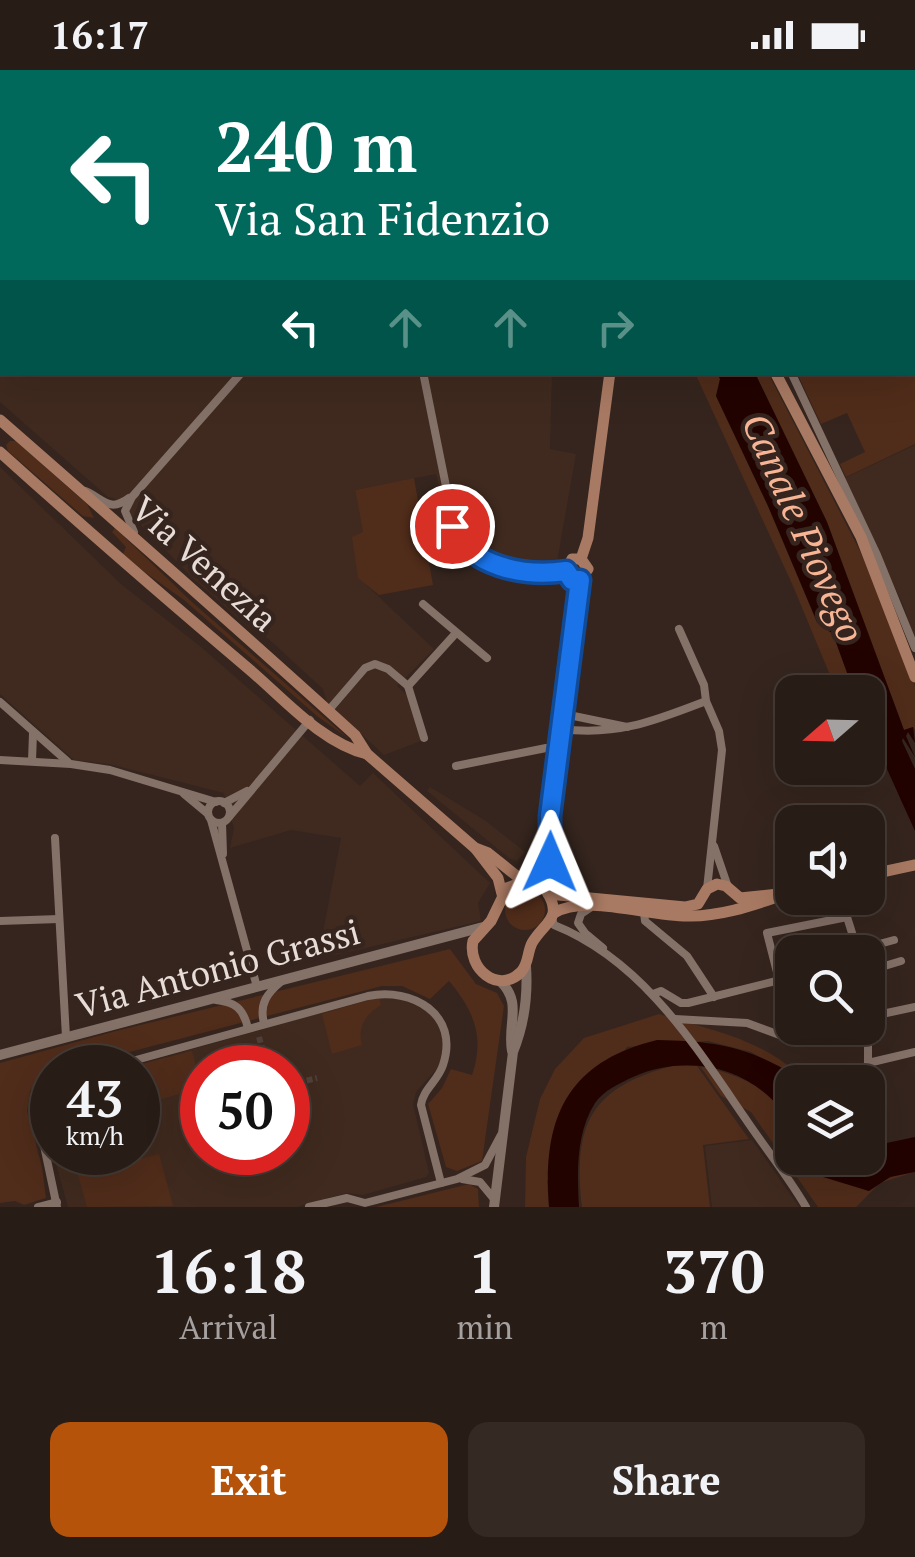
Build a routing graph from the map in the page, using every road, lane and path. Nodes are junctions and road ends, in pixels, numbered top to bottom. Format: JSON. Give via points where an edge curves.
{"nodes":[{"id":1,"x":239,"y":375,"type":"edge"},
{"id":2,"x":424,"y":375,"type":"edge"},
{"id":3,"x":610,"y":375,"type":"edge"},
{"id":4,"x":777,"y":375,"type":"edge"},
{"id":5,"x":792,"y":375,"type":"edge"},
{"id":6,"x":0,"y":420,"type":"edge"},
{"id":7,"x":0,"y":452,"type":"edge"},
{"id":8,"x":81,"y":489,"type":"junction"},
{"id":9,"x":132,"y":496,"type":"junction"},
{"id":10,"x":98,"y":508,"type":"junction"},
{"id":11,"x":83,"y":525,"type":"junction"},
{"id":12,"x":138,"y":539,"type":"junction"},
{"id":13,"x":581,"y":559,"type":"junction"},
{"id":14,"x":566,"y":571,"type":"junction"},
{"id":15,"x":580,"y":580,"type":"junction"},
{"id":16,"x":423,"y":604,"type":"dead end"},
{"id":17,"x":679,"y":629,"type":"dead end"},
{"id":18,"x":456,"y":632,"type":"junction"},
{"id":19,"x":915,"y":648,"type":"edge"},
{"id":20,"x":488,"y":658,"type":"dead end"},
{"id":21,"x":915,"y":677,"type":"edge"},
{"id":22,"x":408,"y":686,"type":"junction"},
{"id":23,"x":706,"y":701,"type":"junction"},
{"id":24,"x":0,"y":702,"type":"edge"},
{"id":25,"x":328,"y":711,"type":"junction"},
{"id":26,"x":564,"y":714,"type":"junction"},
{"id":27,"x":310,"y":720,"type":"junction"},
{"id":28,"x":631,"y":728,"type":"junction"},
{"id":29,"x":561,"y":730,"type":"junction"},
{"id":30,"x":33,"y":733,"type":"junction"},
{"id":31,"x":424,"y":738,"type":"dead end"},
{"id":32,"x":559,"y":749,"type":"junction"},
{"id":33,"x":367,"y":754,"type":"junction"},
{"id":34,"x":0,"y":760,"type":"edge"},
{"id":35,"x":32,"y":762,"type":"junction"},
{"id":36,"x":71,"y":764,"type":"junction"},
{"id":37,"x":456,"y":766,"type":"dead end"},
{"id":38,"x":247,"y":791,"type":"junction"},
{"id":39,"x":181,"y":792,"type":"junction"},
{"id":40,"x":220,"y":802,"type":"junction"},
{"id":41,"x":550,"y":816,"type":"junction"},
{"id":42,"x":210,"y":817,"type":"junction"},
{"id":43,"x":225,"y":820,"type":"junction"},
{"id":44,"x":55,"y":838,"type":"dead end"},
{"id":45,"x":712,"y":842,"type":"junction"},
{"id":46,"x":475,"y":848,"type":"junction"},
{"id":47,"x":223,"y":858,"type":"junction"},
{"id":48,"x":915,"y":865,"type":"edge"},
{"id":49,"x":885,"y":871,"type":"edge"},
{"id":50,"x":524,"y":881,"type":"junction"},
{"id":51,"x":729,"y":888,"type":"junction"},
{"id":52,"x":547,"y":892,"type":"junction"},
{"id":53,"x":706,"y":892,"type":"junction"},
{"id":54,"x":502,"y":894,"type":"junction"},
{"id":55,"x":775,"y":894,"type":"edge"},
{"id":56,"x":775,"y":897,"type":"edge"},
{"id":57,"x":593,"y":906,"type":"junction"},
{"id":58,"x":644,"y":912,"type":"junction"},
{"id":59,"x":720,"y":912,"type":"junction"},
{"id":60,"x":553,"y":915,"type":"junction"},
{"id":61,"x":59,"y":919,"type":"junction"},
{"id":62,"x":0,"y":921,"type":"edge"},
{"id":63,"x":483,"y":927,"type":"junction"},
{"id":64,"x":767,"y":933,"type":"junction"},
{"id":65,"x":540,"y":934,"type":"junction"},
{"id":66,"x":852,"y":935,"type":"edge"},
{"id":67,"x":754,"y":936,"type":"dead end"},
{"id":68,"x":450,"y":937,"type":"junction"},
{"id":69,"x":894,"y":940,"type":"dead end"},
{"id":70,"x":885,"y":943,"type":"edge"},
{"id":71,"x":471,"y":950,"type":"junction"},
{"id":72,"x":901,"y":961,"type":"dead end"},
{"id":73,"x":615,"y":963,"type":"junction"},
{"id":74,"x":775,"y":964,"type":"edge"},
{"id":75,"x":526,"y":966,"type":"junction"},
{"id":76,"x":885,"y":966,"type":"edge"},
{"id":77,"x":252,"y":968,"type":"junction"},
{"id":78,"x":283,"y":980,"type":"junction"},
{"id":79,"x":500,"y":981,"type":"junction"},
{"id":80,"x":775,"y":981,"type":"edge"},
{"id":81,"x":257,"y":987,"type":"junction"},
{"id":82,"x":235,"y":994,"type":"junction"},
{"id":83,"x":653,"y":994,"type":"junction"},
{"id":84,"x":714,"y":997,"type":"junction"},
{"id":85,"x":211,"y":1000,"type":"junction"},
{"id":86,"x":915,"y":1007,"type":"edge"},
{"id":87,"x":885,"y":1012,"type":"edge"},
{"id":88,"x":678,"y":1023,"type":"junction"},
{"id":89,"x":264,"y":1024,"type":"junction"},
{"id":90,"x":248,"y":1028,"type":"junction"},
{"id":91,"x":775,"y":1034,"type":"edge"},
{"id":92,"x":66,"y":1037,"type":"junction"},
{"id":93,"x":868,"y":1045,"type":"edge"},
{"id":94,"x":512,"y":1052,"type":"junction"},
{"id":95,"x":915,"y":1052,"type":"edge"},
{"id":96,"x":160,"y":1053,"type":"edge"},
{"id":97,"x":0,"y":1055,"type":"edge"},
{"id":98,"x":868,"y":1064,"type":"joint"},
{"id":99,"x":501,"y":1135,"type":"junction"},
{"id":100,"x":51,"y":1175,"type":"edge"},
{"id":101,"x":458,"y":1179,"type":"junction"},
{"id":102,"x":441,"y":1183,"type":"junction"},
{"id":103,"x":494,"y":1204,"type":"edge"},
{"id":104,"x":58,"y":1205,"type":"edge"},
{"id":105,"x":38,"y":1207,"type":"edge"},
{"id":106,"x":309,"y":1207,"type":"edge"},
{"id":107,"x":806,"y":1207,"type":"edge"}],
"edges":[{"from":1,"to":9,"type":"street"},
{"from":2,"to":14,"type":"street","via":[[456,536],[466,550],[490,563]]},
{"from":3,"to":13,"type":"main road"},
{"from":4,"to":21,"type":"main road","via":[[861,537]]},
{"from":5,"to":19,"type":"street"},
{"from":6,"to":8,"type":"main road","name":"Via Venezia"},
{"from":7,"to":11,"type":"main road","name":"Via Venezia"},
{"from":8,"to":9,"type":"street","via":[[108,506]]},
{"from":8,"to":10,"type":"main road","name":"Via Venezia"},
{"from":9,"to":12,"type":"street","via":[[125,516]]},
{"from":10,"to":11,"type":"main road","via":[[101,524]]},
{"from":10,"to":12,"type":"main road","name":"Via Venezia"},
{"from":11,"to":27,"type":"main road","name":"Via Venezia"},
{"from":12,"to":25,"type":"main road","name":"Via Venezia"},
{"from":13,"to":14,"type":"main road","via":[[572,559]]},
{"from":13,"to":15,"type":"main road","via":[[588,570]]},
{"from":14,"to":15,"type":"main road"},
{"from":15,"to":26,"type":"main road"},
{"from":16,"to":18,"type":"street"},
{"from":17,"to":23,"type":"street"},
{"from":18,"to":20,"type":"street"},
{"from":18,"to":22,"type":"street"},
{"from":22,"to":25,"type":"street","via":[[375,664]]},
{"from":22,"to":31,"type":"street"},
{"from":23,"to":28,"type":"street"},
{"from":23,"to":45,"type":"street","via":[[722,750]]},
{"from":24,"to":30,"type":"street"},
{"from":25,"to":33,"type":"main road","name":"Via Venezia"},
{"from":26,"to":28,"type":"street"},
{"from":26,"to":29,"type":"main road"},
{"from":27,"to":33,"type":"main road","name":"Via Venezia","via":[[347,749]]},
{"from":27,"to":38,"type":"street"},
{"from":28,"to":29,"type":"street"},
{"from":29,"to":32,"type":"main road"},
{"from":30,"to":35,"type":"street"},
{"from":30,"to":36,"type":"street"},
{"from":32,"to":37,"type":"street"},
{"from":32,"to":41,"type":"main road"},
{"from":33,"to":46,"type":"main road","name":"Via Venezia"},
{"from":34,"to":35,"type":"street"},
{"from":35,"to":36,"type":"street"},
{"from":36,"to":39,"type":"street"},
{"from":38,"to":40,"type":"street"},
{"from":38,"to":43,"type":"street"},
{"from":39,"to":40,"type":"street"},
{"from":39,"to":42,"type":"street"},
{"from":40,"to":42,"type":"street","via":[[210,806]]},
{"from":40,"to":43,"type":"street","via":[[229,809]]},
{"from":41,"to":50,"type":"main road"},
{"from":41,"to":52,"type":"main road"},
{"from":42,"to":43,"type":"street"},
{"from":42,"to":47,"type":"street"},
{"from":43,"to":47,"type":"street"},
{"from":44,"to":61,"type":"street"},
{"from":45,"to":51,"type":"street"},
{"from":45,"to":53,"type":"street"},
{"from":46,"to":50,"type":"main road","name":"Via Venezia"},
{"from":46,"to":54,"type":"main road","name":"Via Venezia"},
{"from":47,"to":77,"type":"street"},
{"from":48,"to":49,"type":"main road"},
{"from":50,"to":52,"type":"main road","name":"Via Venezia"},
{"from":50,"to":54,"type":"main road"},
{"from":51,"to":53,"type":"main road","via":[[717,884]]},
{"from":51,"to":55,"type":"main road","via":[[740,898]]},
{"from":51,"to":59,"type":"main road","via":[[733,898]]},
{"from":52,"to":53,"type":"main road","name":"Via Venezia","via":[[685,907],[698,904]]},
{"from":52,"to":60,"type":"main road"},
{"from":53,"to":59,"type":"main road","via":[[706,906]]},
{"from":54,"to":63,"type":"main road"},
{"from":56,"to":59,"type":"main road"},
{"from":57,"to":58,"type":"main road"},
{"from":57,"to":60,"type":"main road","via":[[576,904]]},
{"from":57,"to":73,"type":"street","via":[[578,923]]},
{"from":58,"to":59,"type":"main road"},
{"from":58,"to":84,"type":"street","via":[[687,956]]},
{"from":60,"to":65,"type":"main road"},
{"from":60,"to":73,"type":"street","via":[[554,925]]},
{"from":61,"to":62,"type":"street"},
{"from":61,"to":92,"type":"street"},
{"from":63,"to":68,"type":"street","name":"Via Antonio Grassi"},
{"from":63,"to":71,"type":"main road"},
{"from":64,"to":66,"type":"street","via":[[847,916]]},
{"from":64,"to":67,"type":"street"},
{"from":64,"to":74,"type":"street"},
{"from":65,"to":73,"type":"street","via":[[569,936]]},
{"from":65,"to":75,"type":"main road"},
{"from":68,"to":71,"type":"street"},
{"from":68,"to":78,"type":"street","name":"Via Antonio Grassi"},
{"from":69,"to":70,"type":"street"},
{"from":71,"to":79,"type":"main road","via":[[482,973]]},
{"from":72,"to":76,"type":"street"},
{"from":73,"to":83,"type":"street"},
{"from":75,"to":79,"type":"main road"},
{"from":75,"to":94,"type":"street","via":[[526,1001]]},
{"from":77,"to":81,"type":"street"},
{"from":77,"to":82,"type":"street"},
{"from":78,"to":81,"type":"street","name":"Via Antonio Grassi"},
{"from":78,"to":89,"type":"street","via":[[265,999]]},
{"from":79,"to":94,"type":"street","via":[[514,1002]]},
{"from":80,"to":84,"type":"street"},
{"from":81,"to":82,"type":"street","name":"Via Antonio Grassi"},
{"from":82,"to":85,"type":"street","name":"Via Antonio Grassi"},
{"from":83,"to":84,"type":"street","via":[[660,991],[680,1003]]},
{"from":83,"to":88,"type":"street"},
{"from":85,"to":90,"type":"street","via":[[236,1005]]},
{"from":85,"to":92,"type":"street","name":"Via Antonio Grassi"},
{"from":86,"to":87,"type":"street"},
{"from":88,"to":91,"type":"street","via":[[747,1023]]},
{"from":88,"to":107,"type":"street"},
{"from":89,"to":90,"type":"street"},
{"from":89,"to":102,"type":"street","via":[[381,993],[407,995],[429,1008],[446,1050],[421,1105]]},
{"from":90,"to":96,"type":"street"},
{"from":92,"to":97,"type":"street","name":"Via Antonio Grassi"},
{"from":93,"to":98,"type":"street"},
{"from":94,"to":99,"type":"street"},
{"from":95,"to":98,"type":"street"},
{"from":99,"to":101,"type":"street","via":[[486,1165]]},
{"from":99,"to":103,"type":"street"},
{"from":100,"to":104,"type":"street"},
{"from":101,"to":102,"type":"street"},
{"from":101,"to":103,"type":"street","via":[[480,1182]]},
{"from":102,"to":106,"type":"street","via":[[366,1203],[346,1198]]},
{"from":104,"to":105,"type":"street"}]}
